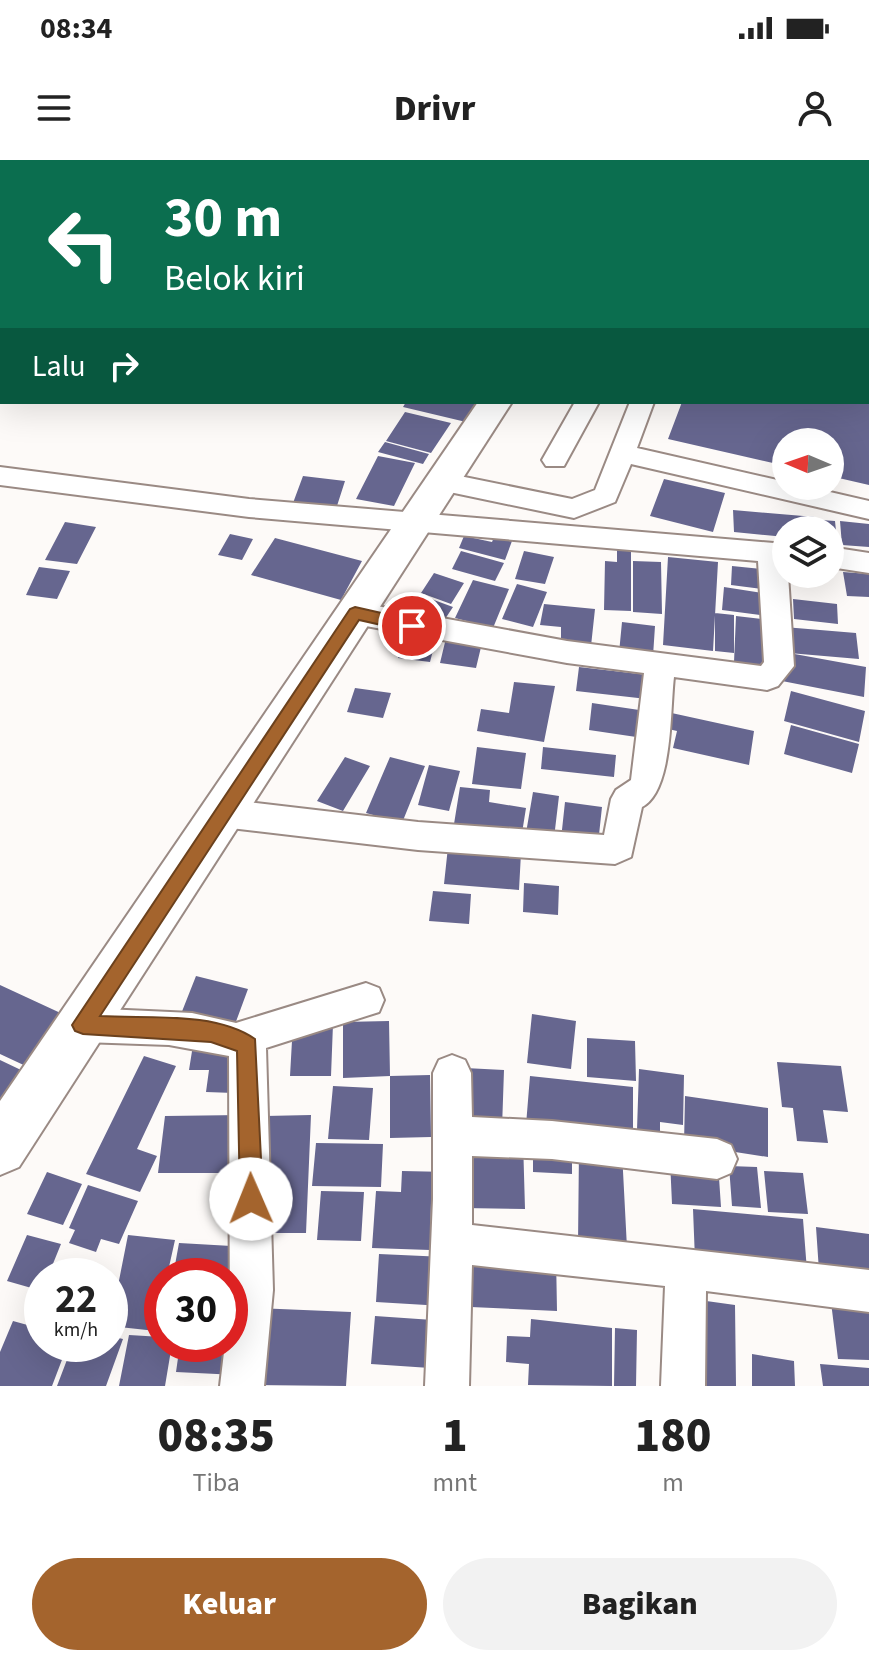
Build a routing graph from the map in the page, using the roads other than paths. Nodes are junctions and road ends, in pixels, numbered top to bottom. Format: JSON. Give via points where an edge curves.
{"nodes":[{"id":1,"x":494,"y":404,"type":"edge"},
{"id":2,"x":586,"y":404,"type":"edge"},
{"id":3,"x":641,"y":404,"type":"edge"},
{"id":4,"x":622,"y":453,"type":"junction"},
{"id":5,"x":555,"y":460,"type":"dead end"},
{"id":6,"x":0,"y":476,"type":"edge"},
{"id":7,"x":440,"y":481,"type":"junction"},
{"id":8,"x":869,"y":510,"type":"edge"},
{"id":9,"x":417,"y":522,"type":"junction"},
{"id":10,"x":772,"y":553,"type":"edge"},
{"id":11,"x":844,"y":559,"type":"edge"},
{"id":12,"x":869,"y":563,"type":"edge"},
{"id":13,"x":779,"y":588,"type":"edge"},
{"id":14,"x":355,"y":613,"type":"junction"},
{"id":15,"x":660,"y":667,"type":"junction"},
{"id":16,"x":222,"y":813,"type":"junction"},
{"id":17,"x":366,"y":1000,"type":"dead end"},
{"id":18,"x":83,"y":1025,"type":"junction"},
{"id":19,"x":238,"y":1039,"type":"junction"},
{"id":20,"x":452,"y":1073,"type":"dead end"},
{"id":21,"x":452,"y":1137,"type":"junction"},
{"id":22,"x":0,"y":1148,"type":"edge"},
{"id":23,"x":717,"y":1159,"type":"dead end"},
{"id":24,"x":451,"y":1243,"type":"junction"},
{"id":25,"x":686,"y":1269,"type":"junction"},
{"id":26,"x":869,"y":1291,"type":"edge"},
{"id":27,"x":242,"y":1386,"type":"edge"},
{"id":28,"x":447,"y":1386,"type":"edge"},
{"id":29,"x":683,"y":1386,"type":"edge"}],
"edges":[{"from":1,"to":7,"type":"highway"},
{"from":2,"to":5,"type":"street"},
{"from":3,"to":4,"type":"street"},
{"from":4,"to":7,"type":"street","via":[[606,496],[574,509]]},
{"from":4,"to":8,"type":"street"},
{"from":6,"to":9,"type":"street","via":[[249,508]]},
{"from":7,"to":9,"type":"highway"},
{"from":9,"to":10,"type":"street"},
{"from":9,"to":14,"type":"highway"},
{"from":11,"to":12,"type":"street"},
{"from":13,"to":15,"type":"street","via":[[779,666],[774,675],[757,679]]},
{"from":14,"to":15,"type":"street"},
{"from":14,"to":16,"type":"highway"},
{"from":15,"to":16,"type":"street","via":[[647,782],[627,799],[615,850],[503,845]]},
{"from":16,"to":18,"type":"highway"},
{"from":17,"to":19,"type":"street"},
{"from":18,"to":19,"type":"street"},
{"from":18,"to":22,"type":"highway"},
{"from":19,"to":27,"type":"street","via":[[247,1046],[249,1068],[252,1214],[252,1290]]},
{"from":20,"to":21,"type":"street"},
{"from":21,"to":23,"type":"street","via":[[539,1139]]},
{"from":21,"to":24,"type":"street"},
{"from":24,"to":25,"type":"street"},
{"from":24,"to":28,"type":"street"},
{"from":25,"to":26,"type":"street"},
{"from":25,"to":29,"type":"street"}]}
